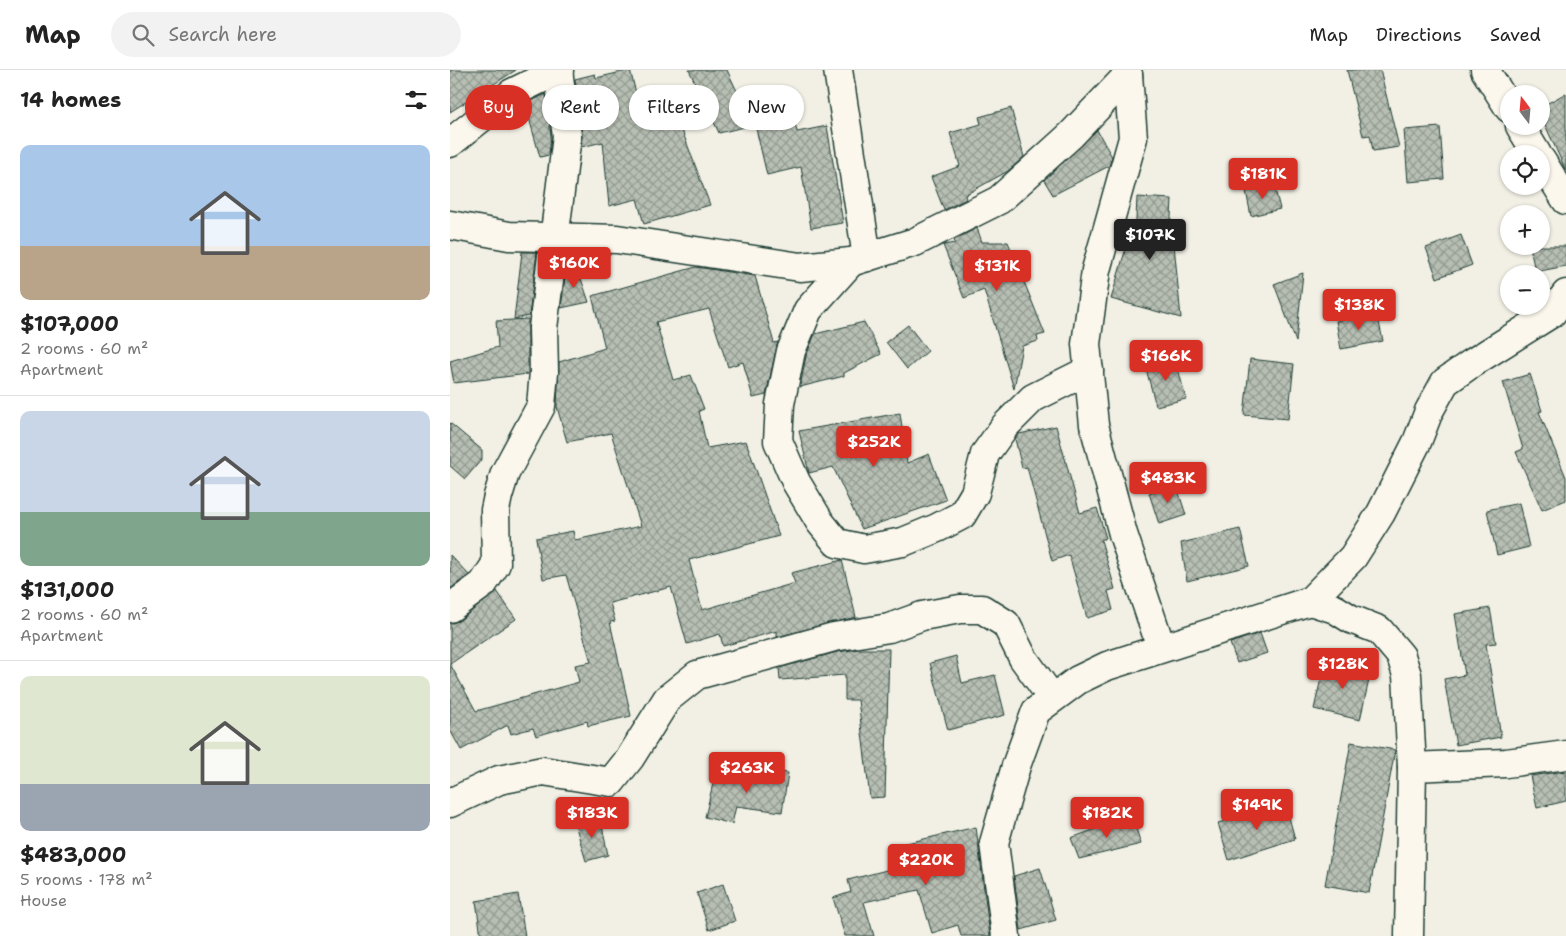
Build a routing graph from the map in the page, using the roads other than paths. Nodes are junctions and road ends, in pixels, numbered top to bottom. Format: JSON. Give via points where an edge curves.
{"nodes":[{"id":1,"x":559,"y":70,"type":"edge"},
{"id":2,"x":838,"y":70,"type":"edge"},
{"id":3,"x":1485,"y":70,"type":"edge"},
{"id":4,"x":1127,"y":73,"type":"edge"},
{"id":5,"x":1500,"y":94,"type":"edge"},
{"id":6,"x":450,"y":143,"type":"edge"},
{"id":7,"x":1550,"y":174,"type":"edge"},
{"id":8,"x":1566,"y":200,"type":"edge"},
{"id":9,"x":450,"y":225,"type":"edge"},
{"id":10,"x":553,"y":236,"type":"junction"},
{"id":11,"x":859,"y":260,"type":"junction"},
{"id":12,"x":1566,"y":294,"type":"edge"},
{"id":13,"x":1089,"y":370,"type":"junction"},
{"id":14,"x":1310,"y":601,"type":"junction"},
{"id":15,"x":450,"y":608,"type":"edge"},
{"id":16,"x":1161,"y":647,"type":"junction"},
{"id":17,"x":1052,"y":698,"type":"junction"},
{"id":18,"x":1566,"y":756,"type":"edge"},
{"id":19,"x":1412,"y":767,"type":"junction"},
{"id":20,"x":450,"y":803,"type":"edge"},
{"id":21,"x":1006,"y":936,"type":"edge"},
{"id":22,"x":1409,"y":936,"type":"edge"}],
"edges":[{"from":1,"to":6,"type":"street","via":[[512,93]]},
{"from":1,"to":10,"type":"street","via":[[567,136]]},
{"from":2,"to":11,"type":"street"},
{"from":3,"to":5,"type":"street"},
{"from":4,"to":11,"type":"street","via":[[1072,135],[999,200],[915,242]]},
{"from":4,"to":13,"type":"street","via":[[1132,138],[1096,270],[1086,344]]},
{"from":7,"to":8,"type":"street"},
{"from":9,"to":10,"type":"street","via":[[509,236]]},
{"from":10,"to":11,"type":"street","via":[[618,239],[800,267]]},
{"from":10,"to":15,"type":"street","via":[[543,328],[541,406],[505,473],[498,496],[495,510],[496,564],[483,584]]},
{"from":11,"to":13,"type":"street","via":[[808,310],[791,351],[780,404],[778,441],[796,482],[836,543],[864,550],[903,542],[962,515],[975,493],[985,454],[1005,426],[1033,398]]},
{"from":12,"to":14,"type":"street","via":[[1552,313],[1445,382],[1428,410],[1417,442],[1381,513],[1353,557]]},
{"from":13,"to":16,"type":"street","via":[[1096,434],[1123,534]]},
{"from":14,"to":16,"type":"street"},
{"from":14,"to":19,"type":"street","via":[[1335,608],[1351,619],[1379,630],[1401,656],[1407,676]]},
{"from":16,"to":17,"type":"street","via":[[1107,666]]},
{"from":17,"to":20,"type":"street","via":[[1023,658],[1006,624],[982,609],[960,608],[922,616],[889,628],[834,637],[697,675],[667,699],[630,758],[610,782],[543,771],[499,780]]},
{"from":17,"to":21,"type":"street","via":[[1036,711],[994,843]]},
{"from":18,"to":19,"type":"street","via":[[1506,763]]},
{"from":19,"to":22,"type":"street"}]}
